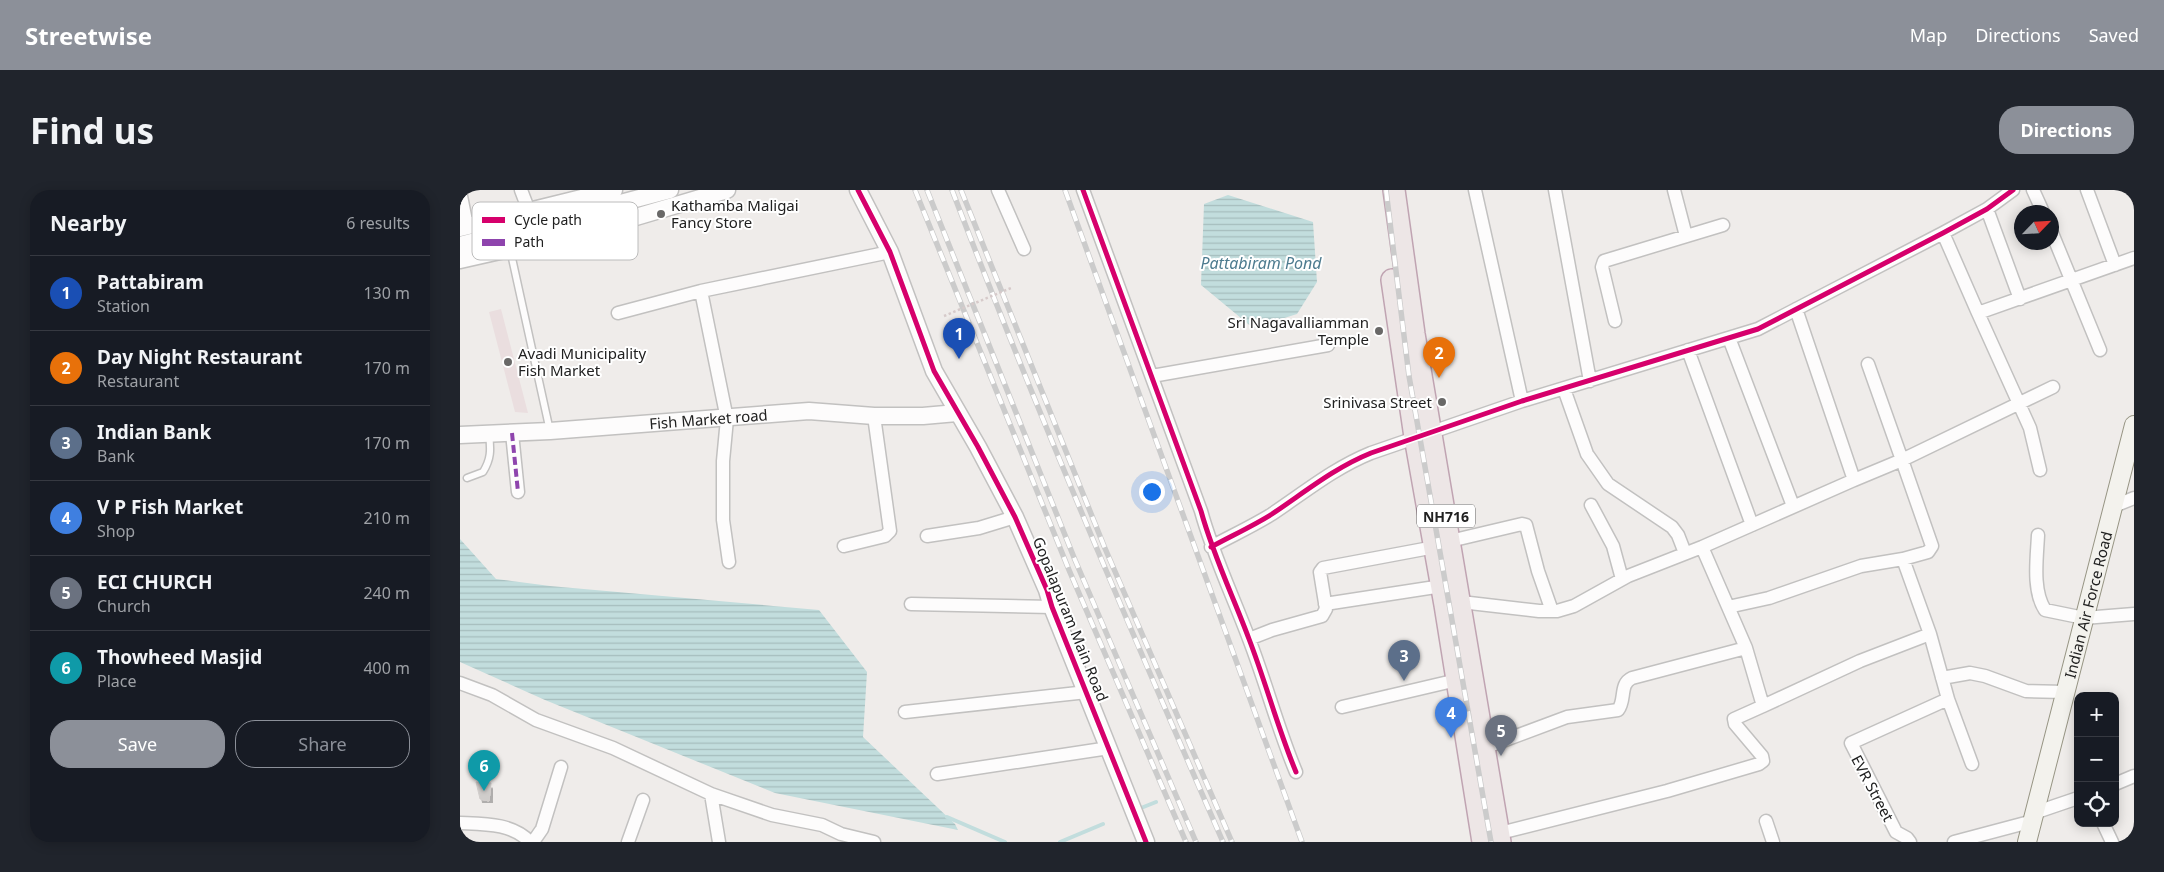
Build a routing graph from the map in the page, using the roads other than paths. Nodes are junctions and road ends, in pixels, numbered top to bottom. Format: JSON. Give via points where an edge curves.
{"nodes":[{"id":1,"x":520,"y":190,"type":"edge"},
{"id":2,"x":614,"y":190,"type":"edge"},
{"id":3,"x":670,"y":190,"type":"edge"},
{"id":4,"x":727,"y":190,"type":"edge"},
{"id":5,"x":858,"y":190,"type":"edge"},
{"id":6,"x":998,"y":190,"type":"edge"},
{"id":7,"x":1083,"y":190,"type":"edge"},
{"id":8,"x":1382,"y":190,"type":"edge"},
{"id":9,"x":1394,"y":190,"type":"edge"},
{"id":10,"x":1475,"y":190,"type":"edge"},
{"id":11,"x":1555,"y":190,"type":"edge"},
{"id":12,"x":1674,"y":190,"type":"edge"},
{"id":13,"x":2013,"y":190,"type":"edge"},
{"id":14,"x":2033,"y":190,"type":"edge"},
{"id":15,"x":2087,"y":190,"type":"edge"},
{"id":16,"x":460,"y":191,"type":"edge"},
{"id":17,"x":525,"y":202,"type":"edge"},
{"id":18,"x":565,"y":202,"type":"edge"},
{"id":19,"x":624,"y":202,"type":"edge"},
{"id":20,"x":2040,"y":205,"type":"edge"},
{"id":21,"x":1987,"y":209,"type":"junction"},
{"id":22,"x":638,"y":216,"type":"edge"},
{"id":23,"x":1723,"y":225,"type":"dead end"},
{"id":24,"x":464,"y":227,"type":"edge"},
{"id":25,"x":1943,"y":234,"type":"junction"},
{"id":26,"x":1686,"y":236,"type":"junction"},
{"id":27,"x":1024,"y":249,"type":"dead end"},
{"id":28,"x":2059,"y":249,"type":"edge"},
{"id":29,"x":890,"y":252,"type":"junction"},
{"id":30,"x":2134,"y":258,"type":"edge"},
{"id":31,"x":512,"y":260,"type":"edge"},
{"id":32,"x":2115,"y":265,"type":"junction"},
{"id":33,"x":2073,"y":282,"type":"junction"},
{"id":34,"x":700,"y":291,"type":"junction"},
{"id":35,"x":2020,"y":299,"type":"junction"},
{"id":36,"x":1796,"y":309,"type":"junction"},
{"id":37,"x":618,"y":313,"type":"dead end"},
{"id":38,"x":1978,"y":313,"type":"junction"},
{"id":39,"x":1614,"y":321,"type":"dead end"},
{"id":40,"x":1729,"y":338,"type":"junction"},
{"id":41,"x":1328,"y":345,"type":"dead end"},
{"id":42,"x":1688,"y":350,"type":"junction"},
{"id":43,"x":2100,"y":350,"type":"dead end"},
{"id":44,"x":1868,"y":364,"type":"dead end"},
{"id":45,"x":1152,"y":376,"type":"junction"},
{"id":46,"x":1590,"y":381,"type":"junction"},
{"id":47,"x":2053,"y":386,"type":"dead end"},
{"id":48,"x":1564,"y":388,"type":"junction"},
{"id":49,"x":1522,"y":401,"type":"junction"},
{"id":50,"x":2018,"y":404,"type":"junction"},
{"id":51,"x":957,"y":413,"type":"junction"},
{"id":52,"x":874,"y":416,"type":"junction"},
{"id":53,"x":727,"y":419,"type":"junction"},
{"id":54,"x":2134,"y":425,"type":"edge"},
{"id":55,"x":550,"y":431,"type":"junction"},
{"id":56,"x":512,"y":433,"type":"junction"},
{"id":57,"x":488,"y":434,"type":"junction"},
{"id":58,"x":1423,"y":434,"type":"junction"},
{"id":59,"x":460,"y":435,"type":"edge"},
{"id":60,"x":1902,"y":460,"type":"junction"},
{"id":61,"x":2040,"y":470,"type":"dead end"},
{"id":62,"x":467,"y":478,"type":"dead end"},
{"id":63,"x":1854,"y":480,"type":"junction"},
{"id":64,"x":518,"y":492,"type":"dead end"},
{"id":65,"x":2134,"y":498,"type":"edge"},
{"id":66,"x":1591,"y":506,"type":"dead end"},
{"id":67,"x":1793,"y":506,"type":"junction"},
{"id":68,"x":2114,"y":506,"type":"junction"},
{"id":69,"x":1015,"y":517,"type":"junction"},
{"id":70,"x":1752,"y":525,"type":"junction"},
{"id":71,"x":2038,"y":535,"type":"dead end"},
{"id":72,"x":927,"y":536,"type":"dead end"},
{"id":73,"x":1443,"y":544,"type":"junction"},
{"id":74,"x":844,"y":546,"type":"dead end"},
{"id":75,"x":1211,"y":547,"type":"junction"},
{"id":76,"x":1702,"y":547,"type":"junction"},
{"id":77,"x":1685,"y":553,"type":"junction"},
{"id":78,"x":1903,"y":559,"type":"junction"},
{"id":79,"x":729,"y":562,"type":"dead end"},
{"id":80,"x":1622,"y":579,"type":"junction"},
{"id":81,"x":1442,"y":586,"type":"junction"},
{"id":82,"x":1461,"y":602,"type":"junction"},
{"id":83,"x":911,"y":604,"type":"dead end"},
{"id":84,"x":1325,"y":604,"type":"junction"},
{"id":85,"x":1052,"y":607,"type":"junction"},
{"id":86,"x":1728,"y":607,"type":"junction"},
{"id":87,"x":1552,"y":611,"type":"junction"},
{"id":88,"x":2134,"y":614,"type":"edge"},
{"id":89,"x":2084,"y":618,"type":"junction"},
{"id":90,"x":1930,"y":634,"type":"junction"},
{"id":91,"x":1250,"y":639,"type":"junction"},
{"id":92,"x":1746,"y":648,"type":"junction"},
{"id":93,"x":1942,"y":678,"type":"junction"},
{"id":94,"x":1457,"y":680,"type":"junction"},
{"id":95,"x":460,"y":683,"type":"edge"},
{"id":96,"x":1087,"y":692,"type":"junction"},
{"id":97,"x":2065,"y":692,"type":"junction"},
{"id":98,"x":1948,"y":699,"type":"junction"},
{"id":99,"x":1763,"y":706,"type":"junction"},
{"id":100,"x":1342,"y":707,"type":"dead end"},
{"id":101,"x":905,"y":712,"type":"dead end"},
{"id":102,"x":1109,"y":748,"type":"junction"},
{"id":103,"x":1484,"y":748,"type":"junction"},
{"id":104,"x":1972,"y":764,"type":"dead end"},
{"id":105,"x":561,"y":767,"type":"dead end"},
{"id":106,"x":1296,"y":772,"type":"dead end"},
{"id":107,"x":937,"y":774,"type":"dead end"},
{"id":108,"x":2134,"y":776,"type":"edge"},
{"id":109,"x":2119,"y":782,"type":"edge"},
{"id":110,"x":711,"y":794,"type":"junction"},
{"id":111,"x":642,"y":800,"type":"dead end"},
{"id":112,"x":2074,"y":800,"type":"edge"},
{"id":113,"x":2033,"y":817,"type":"junction"},
{"id":114,"x":1766,"y":821,"type":"dead end"},
{"id":115,"x":460,"y":822,"type":"edge"},
{"id":116,"x":2104,"y":827,"type":"edge"},
{"id":117,"x":841,"y":838,"type":"edge"},
{"id":118,"x":1491,"y":839,"type":"edge"},
{"id":119,"x":1908,"y":839,"type":"edge"},
{"id":120,"x":531,"y":842,"type":"edge"},
{"id":121,"x":628,"y":842,"type":"edge"},
{"id":122,"x":718,"y":842,"type":"edge"},
{"id":123,"x":874,"y":842,"type":"edge"},
{"id":124,"x":1146,"y":842,"type":"edge"},
{"id":125,"x":1773,"y":842,"type":"edge"},
{"id":126,"x":1889,"y":842,"type":"edge"},
{"id":127,"x":1954,"y":842,"type":"edge"},
{"id":128,"x":2027,"y":842,"type":"edge"},
{"id":129,"x":2112,"y":842,"type":"edge"}],
"edges":[{"from":1,"to":17,"type":"street"},
{"from":2,"to":18,"type":"street"},
{"from":3,"to":19,"type":"street"},
{"from":4,"to":22,"type":"street"},
{"from":5,"to":29,"type":"street","name":"Gopalapuram Main Road"},
{"from":6,"to":27,"type":"street"},
{"from":7,"to":45,"type":"street"},
{"from":8,"to":58,"type":"highway","number":"NH716","via":[[1399,336]]},
{"from":9,"to":58,"type":"highway","number":"NH716"},
{"from":10,"to":49,"type":"street"},
{"from":11,"to":46,"type":"street"},
{"from":12,"to":26,"type":"street"},
{"from":13,"to":21,"type":"street"},
{"from":14,"to":20,"type":"street"},
{"from":15,"to":32,"type":"street"},
{"from":16,"to":24,"type":"street"},
{"from":21,"to":25,"type":"street"},
{"from":21,"to":35,"type":"street"},
{"from":23,"to":26,"type":"street"},
{"from":25,"to":36,"type":"street"},
{"from":25,"to":38,"type":"street"},
{"from":26,"to":39,"type":"street","via":[[1604,261],[1602,268]]},
{"from":28,"to":33,"type":"street"},
{"from":29,"to":34,"type":"street"},
{"from":29,"to":51,"type":"street","name":"Gopalapuram Main Road","via":[[934,371]]},
{"from":30,"to":32,"type":"street"},
{"from":31,"to":55,"type":"lane"},
{"from":32,"to":33,"type":"street"},
{"from":33,"to":35,"type":"street"},
{"from":33,"to":43,"type":"street"},
{"from":34,"to":37,"type":"street"},
{"from":34,"to":53,"type":"street"},
{"from":35,"to":38,"type":"street"},
{"from":36,"to":40,"type":"street","via":[[1758,329]]},
{"from":36,"to":63,"type":"street"},
{"from":38,"to":50,"type":"street"},
{"from":40,"to":42,"type":"street"},
{"from":40,"to":67,"type":"street"},
{"from":41,"to":45,"type":"street"},
{"from":42,"to":46,"type":"street"},
{"from":42,"to":70,"type":"street"},
{"from":44,"to":60,"type":"street"},
{"from":45,"to":75,"type":"street"},
{"from":46,"to":48,"type":"street"},
{"from":47,"to":50,"type":"street"},
{"from":48,"to":49,"type":"street"},
{"from":48,"to":77,"type":"street","via":[[1587,454],[1608,484],[1672,527]]},
{"from":49,"to":58,"type":"street"},
{"from":50,"to":60,"type":"street"},
{"from":50,"to":61,"type":"street","via":[[2030,428]]},
{"from":51,"to":52,"type":"street","name":"Fish Market road"},
{"from":51,"to":69,"type":"street","name":"Gopalapuram Main Road"},
{"from":52,"to":53,"type":"street","name":"Fish Market road","via":[[809,411]]},
{"from":52,"to":74,"type":"street","via":[[890,531],[885,536]]},
{"from":53,"to":55,"type":"street","name":"Fish Market road"},
{"from":53,"to":79,"type":"street","via":[[723,520]]},
{"from":54,"to":68,"type":"main road","name":"Indian Air Force Road"},
{"from":55,"to":56,"type":"street","name":"Fish Market road"},
{"from":56,"to":57,"type":"street","name":"Fish Market road"},
{"from":56,"to":64,"type":"street"},
{"from":57,"to":59,"type":"street","name":"Fish Market road"},
{"from":57,"to":62,"type":"lane","via":[[491,453],[488,463],[483,472]]},
{"from":58,"to":73,"type":"highway","number":"NH716"},
{"from":58,"to":75,"type":"street","via":[[1348,462],[1271,514]]},
{"from":60,"to":63,"type":"street"},
{"from":60,"to":78,"type":"street","via":[[1932,546],[1928,552]]},
{"from":63,"to":67,"type":"street"},
{"from":65,"to":68,"type":"street"},
{"from":66,"to":80,"type":"street","via":[[1613,546]]},
{"from":67,"to":70,"type":"street"},
{"from":68,"to":89,"type":"main road","name":"Indian Air Force Road"},
{"from":69,"to":72,"type":"street","via":[[979,528]]},
{"from":69,"to":85,"type":"street","name":"Gopalapuram Main Road"},
{"from":70,"to":76,"type":"street"},
{"from":71,"to":89,"type":"street","via":[[2037,578],[2041,605],[2050,612]]},
{"from":73,"to":81,"type":"highway","number":"NH716"},
{"from":73,"to":82,"type":"highway","number":"NH716"},
{"from":73,"to":84,"type":"street","via":[[1323,568],[1320,572]]},
{"from":73,"to":87,"type":"street","via":[[1526,525]]},
{"from":75,"to":91,"type":"street"},
{"from":76,"to":77,"type":"street"},
{"from":76,"to":86,"type":"street"},
{"from":77,"to":80,"type":"street"},
{"from":78,"to":86,"type":"street","via":[[1861,566],[1769,598]]},
{"from":78,"to":90,"type":"street"},
{"from":80,"to":87,"type":"street","via":[[1574,606]]},
{"from":81,"to":84,"type":"street"},
{"from":81,"to":94,"type":"highway","number":"NH716"},
{"from":82,"to":87,"type":"street"},
{"from":82,"to":103,"type":"highway","number":"NH716"},
{"from":83,"to":85,"type":"street"},
{"from":84,"to":91,"type":"street","via":[[1320,617]]},
{"from":85,"to":96,"type":"street","name":"Gopalapuram Main Road"},
{"from":86,"to":92,"type":"street"},
{"from":88,"to":89,"type":"street"},
{"from":89,"to":97,"type":"main road","name":"Indian Air Force Road"},
{"from":90,"to":93,"type":"street"},
{"from":90,"to":99,"type":"street","via":[[1860,661]]},
{"from":91,"to":106,"type":"street"},
{"from":92,"to":99,"type":"street"},
{"from":92,"to":103,"type":"street","via":[[1632,678],[1625,684],[1618,710],[1566,717]]},
{"from":93,"to":97,"type":"street","via":[[1970,673],[2026,691]]},
{"from":93,"to":98,"type":"street"},
{"from":94,"to":100,"type":"street"},
{"from":94,"to":118,"type":"highway","number":"NH716"},
{"from":95,"to":110,"type":"street","via":[[492,695],[536,720],[613,748]]},
{"from":96,"to":101,"type":"street"},
{"from":96,"to":102,"type":"street","name":"Gopalapuram Main Road"},
{"from":97,"to":113,"type":"main road","name":"Indian Air Force Road"},
{"from":98,"to":104,"type":"street"},
{"from":98,"to":119,"type":"street","name":"EVR Street","via":[[1851,743],[1896,832]]},
{"from":99,"to":118,"type":"street","via":[[1734,719],[1762,756],[1763,761],[1759,764]]},
{"from":102,"to":107,"type":"street"},
{"from":102,"to":124,"type":"street","name":"Gopalapuram Main Road"},
{"from":103,"to":118,"type":"highway","number":"NH716"},
{"from":105,"to":120,"type":"street","via":[[542,829]]},
{"from":108,"to":109,"type":"street"},
{"from":110,"to":117,"type":"street","via":[[772,815],[822,826]]},
{"from":110,"to":122,"type":"street"},
{"from":111,"to":121,"type":"street"},
{"from":112,"to":113,"type":"street"},
{"from":113,"to":127,"type":"street"},
{"from":113,"to":128,"type":"main road","name":"Indian Air Force Road"},
{"from":114,"to":125,"type":"street"},
{"from":115,"to":120,"type":"street","via":[[498,825]]},
{"from":116,"to":129,"type":"street"},
{"from":117,"to":123,"type":"street"},
{"from":119,"to":126,"type":"street"}]}
